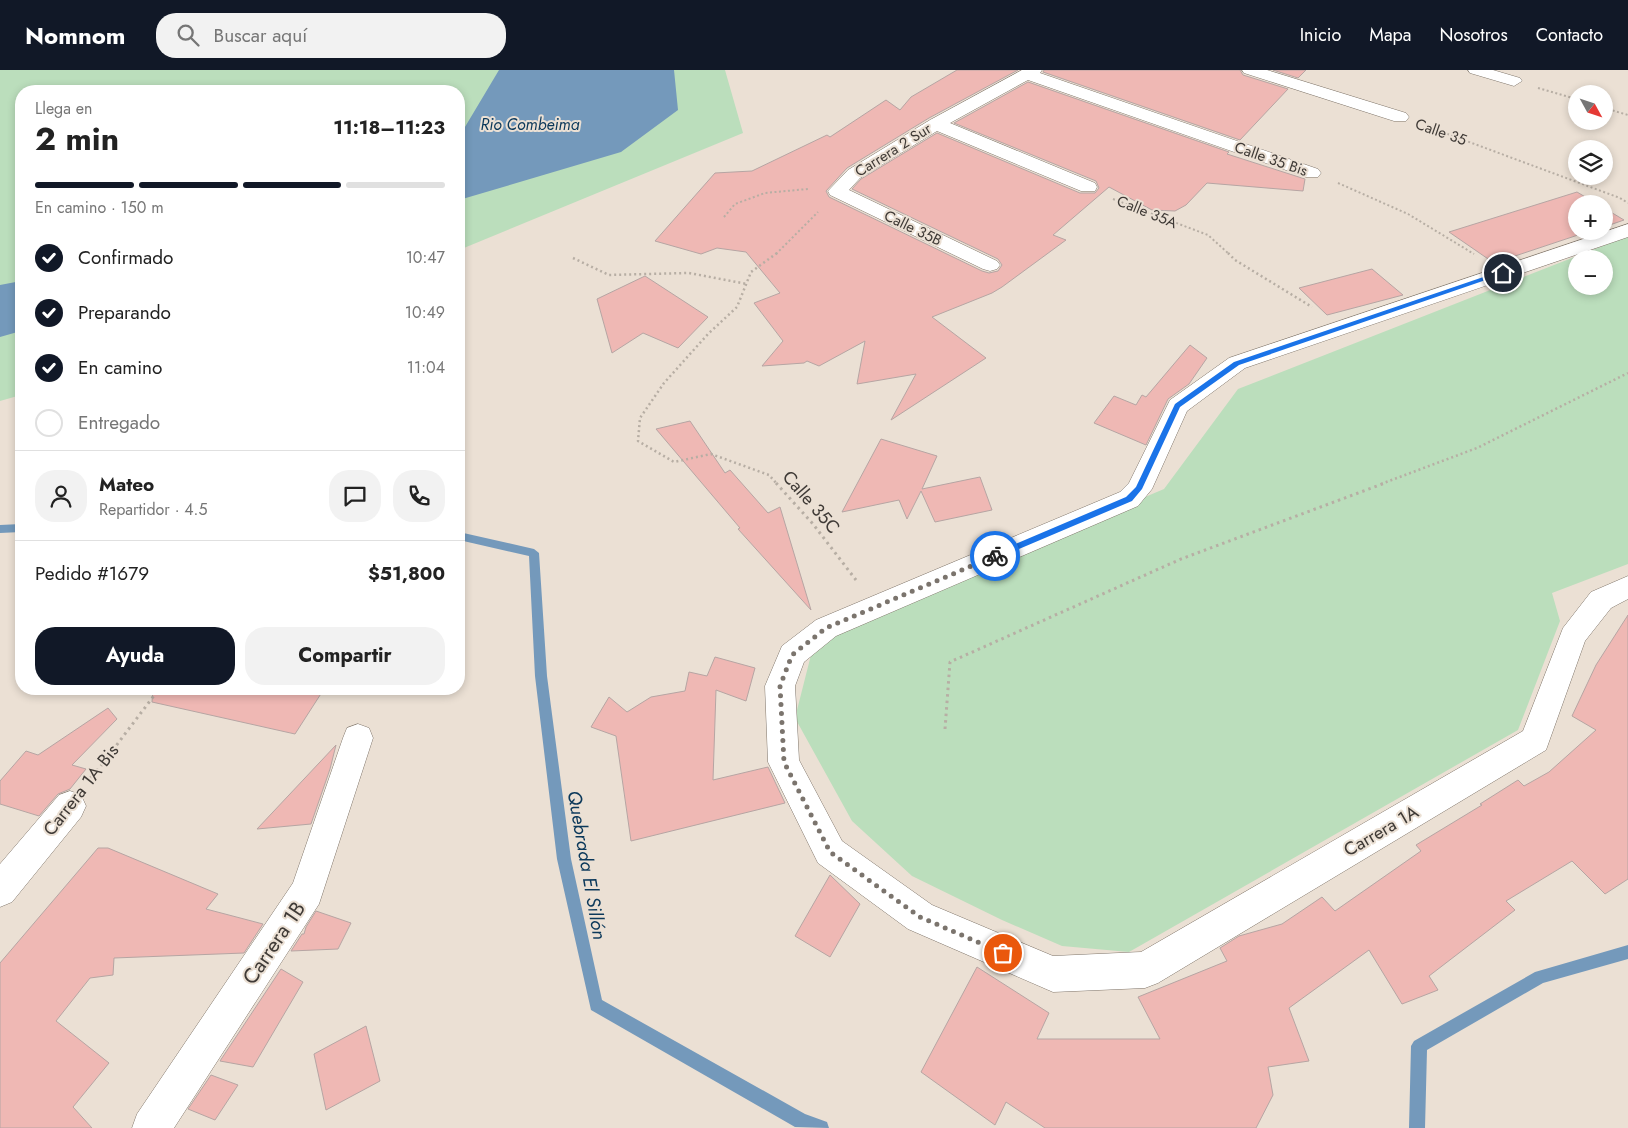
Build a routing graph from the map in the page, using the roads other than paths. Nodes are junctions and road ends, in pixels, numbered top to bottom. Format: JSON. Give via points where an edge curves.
{"nodes":[{"id":1,"x":1250,"y":70,"type":"edge"},
{"id":2,"x":1476,"y":70,"type":"edge"},
{"id":3,"x":1030,"y":72,"type":"edge"},
{"id":4,"x":1514,"y":81,"type":"road end"},
{"id":5,"x":1400,"y":117,"type":"road end"},
{"id":6,"x":936,"y":124,"type":"junction"},
{"id":7,"x":1312,"y":173,"type":"road end"},
{"id":8,"x":1088,"y":187,"type":"road end"},
{"id":9,"x":837,"y":191,"type":"joint"},
{"id":10,"x":1628,"y":230,"type":"edge"},
{"id":11,"x":990,"y":265,"type":"dead end"},
{"id":12,"x":1628,"y":587,"type":"edge"},
{"id":13,"x":358,"y":738,"type":"dead end"},
{"id":14,"x":70,"y":806,"type":"road end"},
{"id":15,"x":0,"y":890,"type":"edge"},
{"id":16,"x":151,"y":1128,"type":"edge"}],
"edges":[{"from":1,"to":5,"type":"street","name":"Calle 35"},
{"from":2,"to":4,"type":"street"},
{"from":3,"to":6,"type":"street","name":"Carrera 2 Sur"},
{"from":3,"to":7,"type":"street","name":"Calle 35 Bis"},
{"from":6,"to":8,"type":"street"},
{"from":6,"to":9,"type":"street","name":"Carrera 2 Sur","via":[[854,174]]},
{"from":9,"to":11,"type":"street","name":"Calle 35B"},
{"from":10,"to":12,"type":"street","name":"Carrera 1A","via":[[1237,363],[1178,406],[1139,489],[1129,499],[826,628],[792,655],[780,686],[784,762],[830,852],[920,917],[1053,974],[1145,970],[1535,740],[1573,636],[1601,600]]},
{"from":13,"to":16,"type":"street","name":"Carrera 1B","via":[[307,892]]},
{"from":14,"to":15,"type":"street","name":"Carrera 1A Bis"}]}
